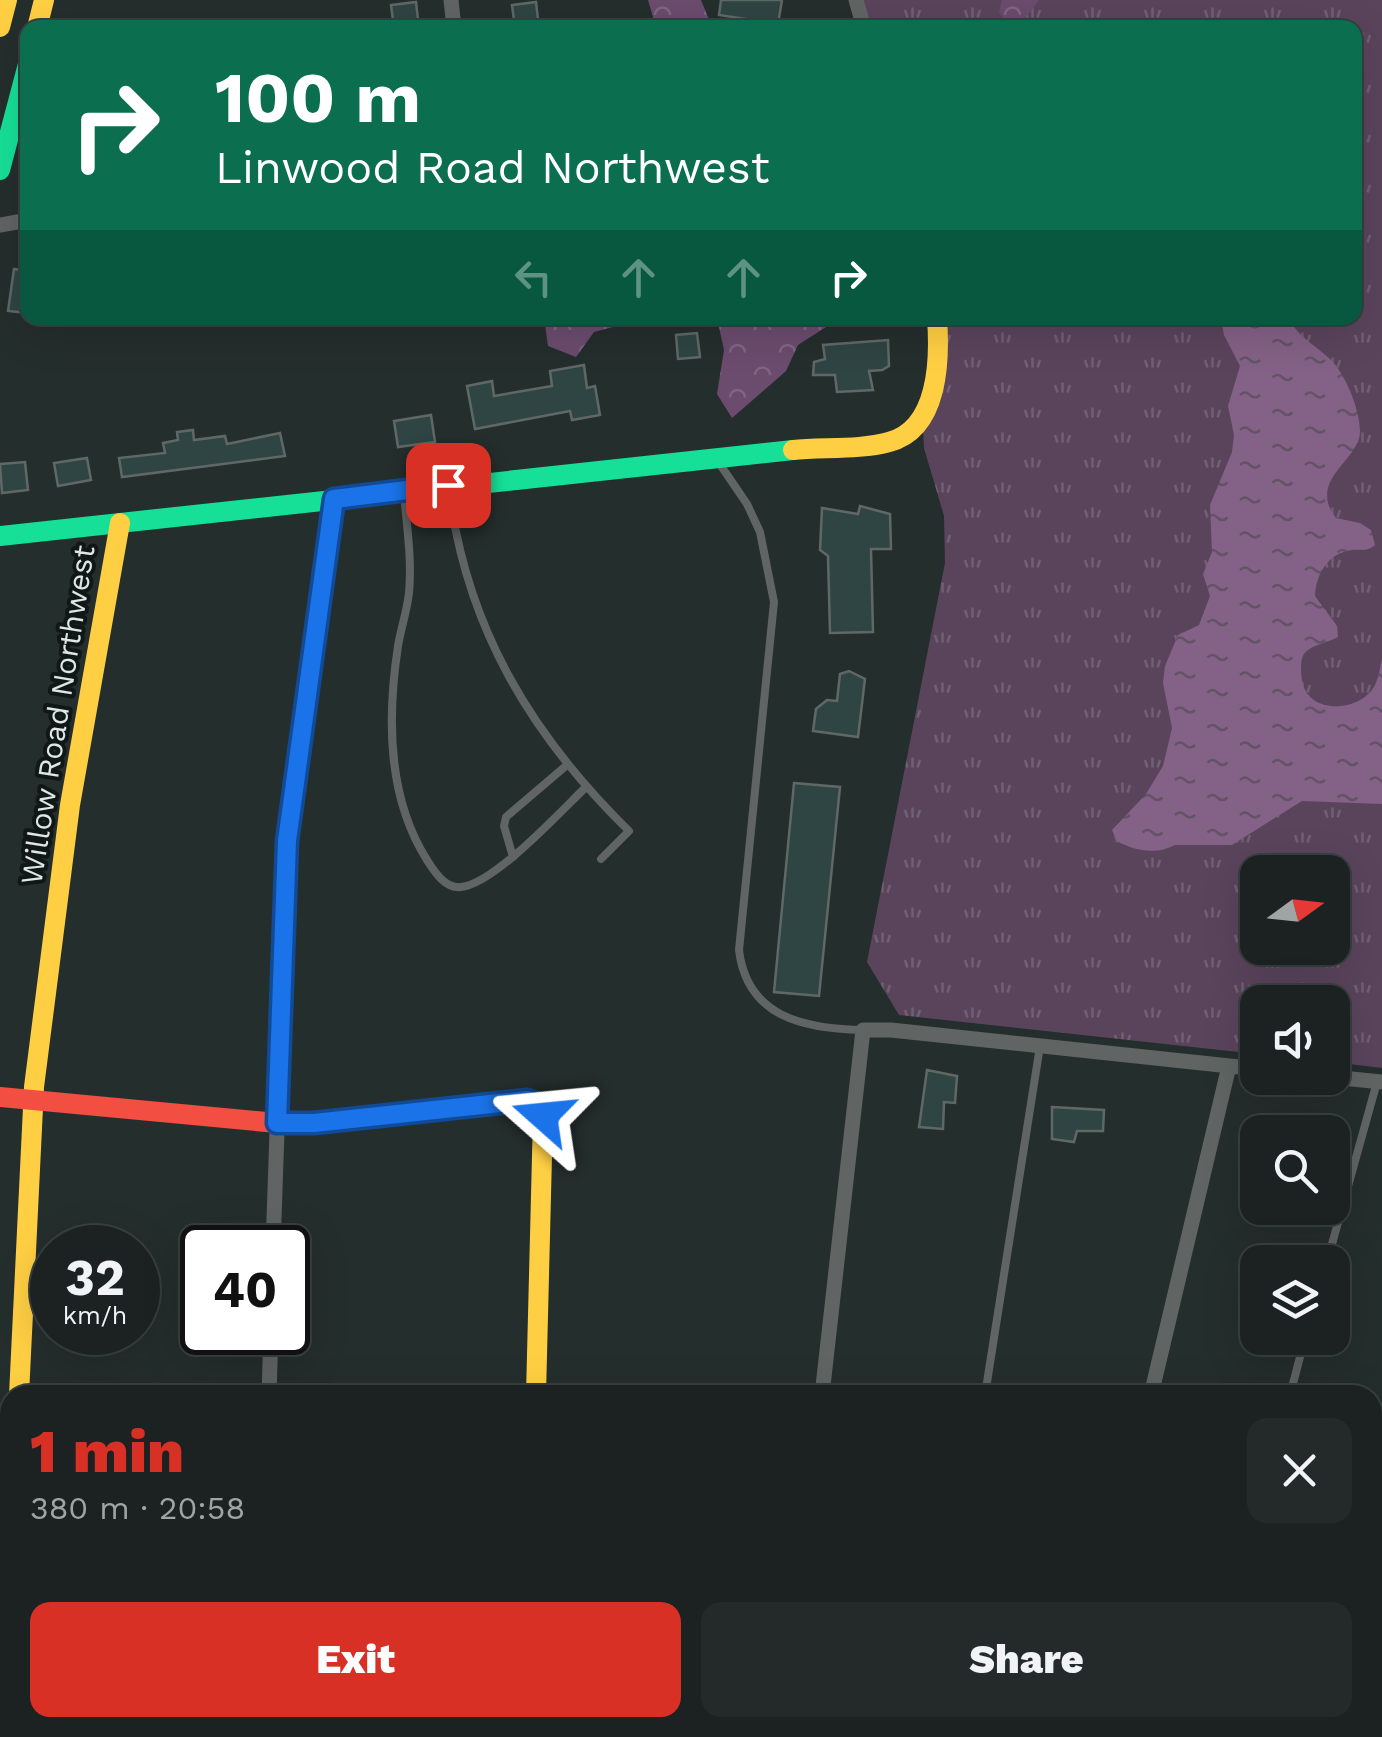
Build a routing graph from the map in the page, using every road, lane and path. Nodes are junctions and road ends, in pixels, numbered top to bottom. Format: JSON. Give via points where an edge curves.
{"nodes":[{"id":1,"x":7,"y":0,"type":"edge"},
{"id":2,"x":0,"y":27,"type":"edge"},
{"id":3,"x":20,"y":94,"type":"edge"},
{"id":4,"x":0,"y":170,"type":"edge"},
{"id":5,"x":937,"y":325,"type":"edge"},
{"id":6,"x":715,"y":456,"type":"junction"},
{"id":7,"x":448,"y":485,"type":"junction"},
{"id":8,"x":404,"y":490,"type":"junction"},
{"id":9,"x":334,"y":499,"type":"junction"},
{"id":10,"x":120,"y":523,"type":"junction"},
{"id":11,"x":0,"y":536,"type":"edge"},
{"id":12,"x":567,"y":764,"type":"junction"},
{"id":13,"x":585,"y":788,"type":"junction"},
{"id":14,"x":512,"y":857,"type":"junction"},
{"id":15,"x":601,"y":858,"type":"dead end"},
{"id":16,"x":862,"y":1030,"type":"junction"},
{"id":17,"x":1040,"y":1046,"type":"junction"},
{"id":18,"x":1229,"y":1066,"type":"junction"},
{"id":19,"x":1240,"y":1067,"type":"edge"},
{"id":20,"x":1350,"y":1079,"type":"edge"},
{"id":21,"x":1379,"y":1082,"type":"edge"},
{"id":22,"x":0,"y":1098,"type":"edge"},
{"id":23,"x":33,"y":1100,"type":"junction"},
{"id":24,"x":277,"y":1123,"type":"junction"},
{"id":25,"x":275,"y":1225,"type":"edge"},
{"id":26,"x":1333,"y":1245,"type":"edge"},
{"id":27,"x":270,"y":1355,"type":"edge"},
{"id":28,"x":1301,"y":1355,"type":"edge"},
{"id":29,"x":19,"y":1385,"type":"edge"},
{"id":30,"x":269,"y":1385,"type":"edge"},
{"id":31,"x":536,"y":1385,"type":"edge"},
{"id":32,"x":823,"y":1385,"type":"edge"},
{"id":33,"x":986,"y":1385,"type":"edge"},
{"id":34,"x":1153,"y":1385,"type":"edge"},
{"id":35,"x":1293,"y":1385,"type":"edge"}],
"edges":[{"from":1,"to":2,"type":"street"},
{"from":3,"to":4,"type":"street"},
{"from":5,"to":6,"type":"street","via":[[934,382],[922,418],[900,438]]},
{"from":6,"to":7,"type":"street"},
{"from":6,"to":16,"type":"lane","via":[[760,532],[774,602],[741,967],[771,1010],[820,1027]]},
{"from":7,"to":8,"type":"street"},
{"from":7,"to":12,"type":"lane","via":[[462,560],[490,643],[522,703]]},
{"from":8,"to":9,"type":"street"},
{"from":8,"to":14,"type":"lane","via":[[409,594],[392,695],[393,756],[405,816],[438,876],[452,886],[463,888]]},
{"from":9,"to":10,"type":"street"},
{"from":9,"to":24,"type":"street","via":[[287,841]]},
{"from":10,"to":11,"type":"street"},
{"from":10,"to":23,"type":"street","name":"Willow Road Northwest","via":[[73,786]]},
{"from":12,"to":13,"type":"lane"},
{"from":12,"to":14,"type":"lane","via":[[506,817]]},
{"from":13,"to":14,"type":"lane"},
{"from":13,"to":15,"type":"lane","via":[[628,831]]},
{"from":16,"to":17,"type":"street"},
{"from":16,"to":32,"type":"street"},
{"from":17,"to":18,"type":"street"},
{"from":17,"to":33,"type":"lane"},
{"from":18,"to":19,"type":"street"},
{"from":18,"to":34,"type":"street"},
{"from":20,"to":21,"type":"street"},
{"from":21,"to":26,"type":"lane"},
{"from":22,"to":23,"type":"street"},
{"from":23,"to":24,"type":"street"},
{"from":23,"to":29,"type":"street","name":"Willow Road Northwest"},
{"from":24,"to":25,"type":"street"},
{"from":24,"to":31,"type":"street","via":[[536,1103],[543,1116]]},
{"from":27,"to":30,"type":"street"},
{"from":28,"to":35,"type":"lane"}]}
